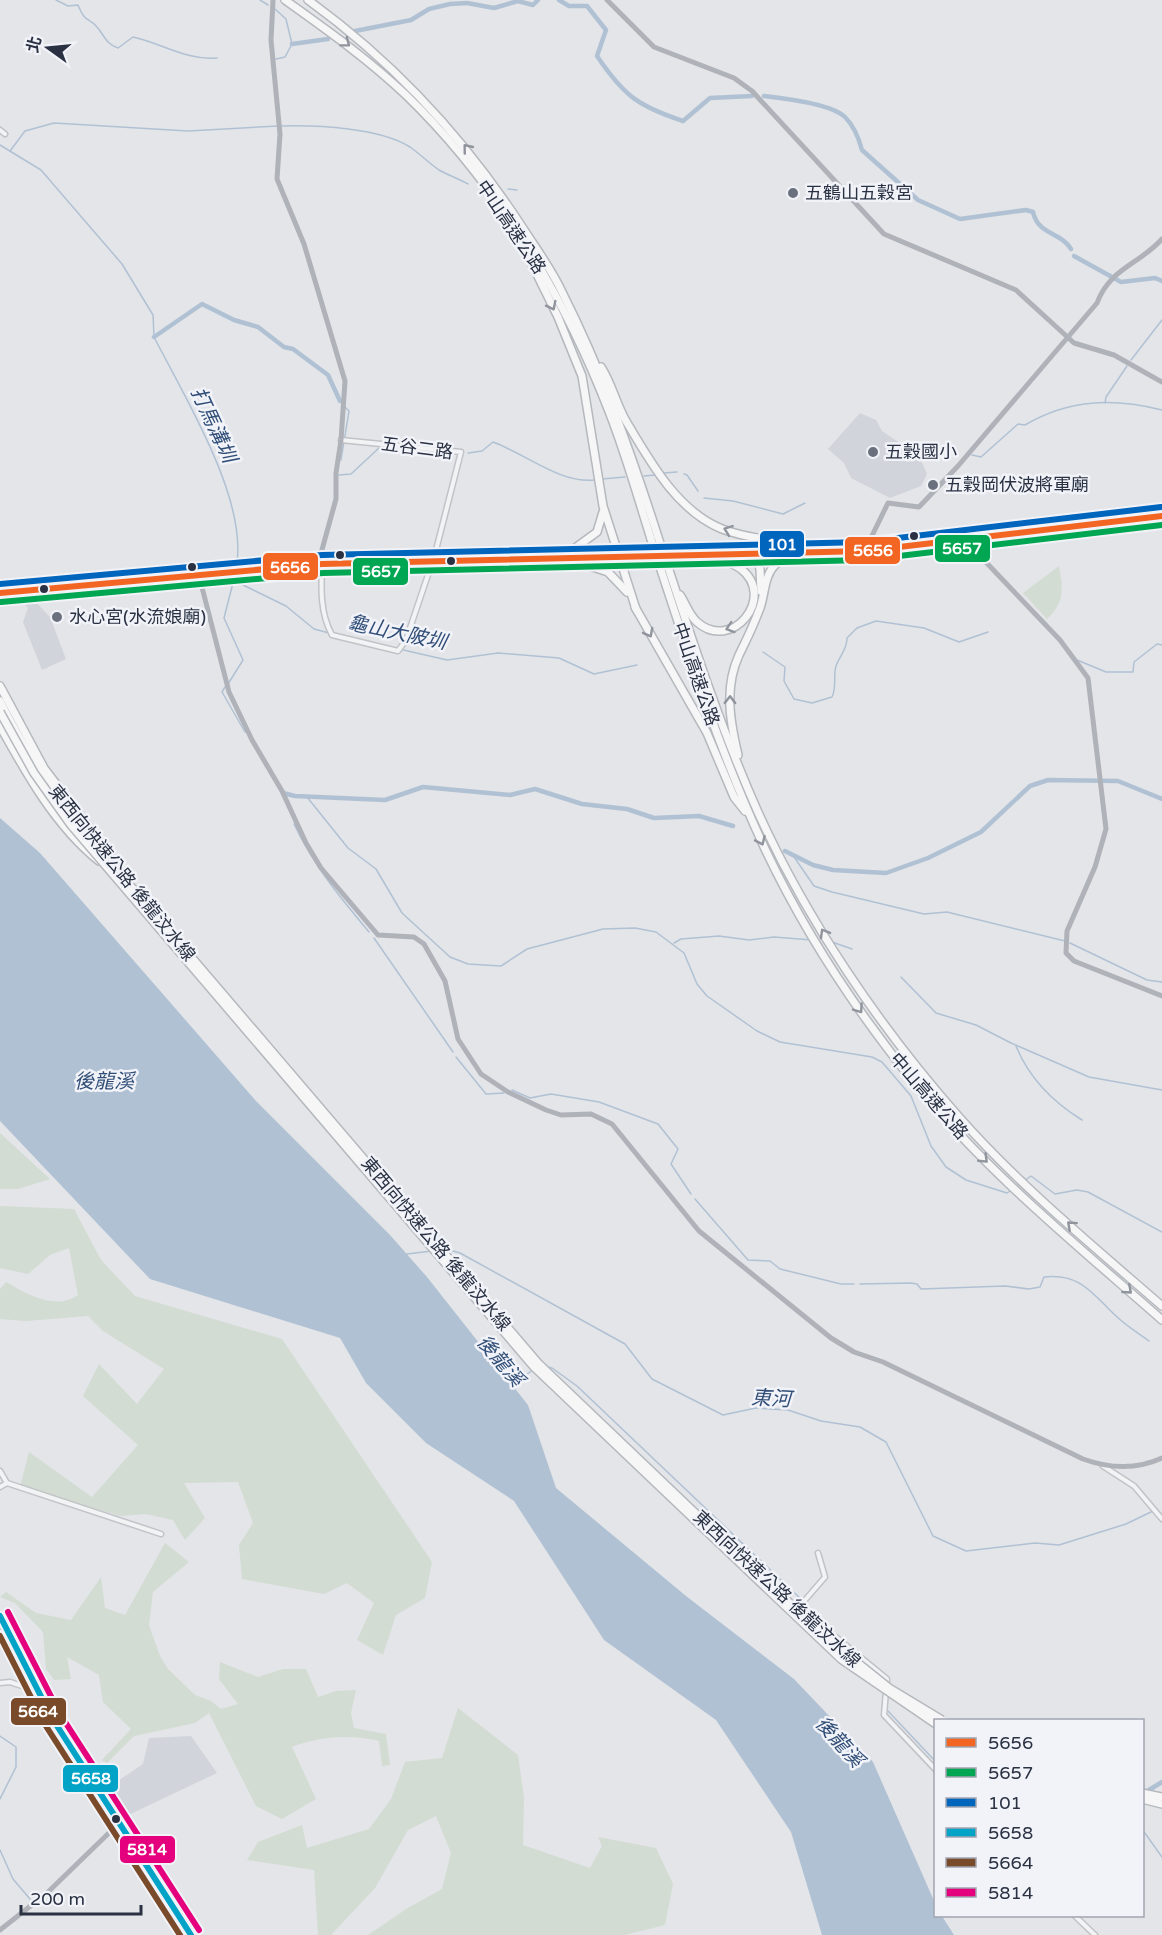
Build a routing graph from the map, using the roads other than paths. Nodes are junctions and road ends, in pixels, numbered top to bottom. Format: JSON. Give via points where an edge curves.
{"nodes":[{"id":1,"x":285,"y":0,"type":"edge"},
{"id":2,"x":308,"y":0,"type":"edge"},
{"id":3,"x":607,"y":0,"type":"edge"},
{"id":4,"x":273,"y":1,"type":"edge"},
{"id":5,"x":0,"y":130,"type":"edge"},
{"id":6,"x":5,"y":134,"type":"dead end"},
{"id":7,"x":518,"y":234,"type":"junction"},
{"id":8,"x":1162,"y":239,"type":"edge"},
{"id":9,"x":1066,"y":337,"type":"junction"},
{"id":10,"x":589,"y":348,"type":"junction"},
{"id":11,"x":1162,"y":382,"type":"edge"},
{"id":12,"x":342,"y":440,"type":"junction"},
{"id":13,"x":603,"y":506,"type":"junction"},
{"id":14,"x":1162,"y":511,"type":"edge"},
{"id":15,"x":1162,"y":516,"type":"edge"},
{"id":16,"x":1077,"y":524,"type":"junction"},
{"id":17,"x":962,"y":537,"type":"junction"},
{"id":18,"x":655,"y":538,"type":"junction"},
{"id":19,"x":826,"y":546,"type":"junction"},
{"id":20,"x":838,"y":548,"type":"junction"},
{"id":21,"x":866,"y":548,"type":"junction"},
{"id":22,"x":571,"y":551,"type":"junction"},
{"id":23,"x":755,"y":551,"type":"junction"},
{"id":24,"x":616,"y":552,"type":"junction"},
{"id":25,"x":819,"y":552,"type":"junction"},
{"id":26,"x":698,"y":554,"type":"junction"},
{"id":27,"x":434,"y":557,"type":"junction"},
{"id":28,"x":563,"y":557,"type":"junction"},
{"id":29,"x":321,"y":560,"type":"junction"},
{"id":30,"x":664,"y":568,"type":"junction"},
{"id":31,"x":198,"y":571,"type":"junction"},
{"id":32,"x":0,"y":584,"type":"edge"},
{"id":33,"x":674,"y":586,"type":"junction"},
{"id":34,"x":0,"y":593,"type":"edge"},
{"id":35,"x":761,"y":605,"type":"junction"},
{"id":36,"x":636,"y":609,"type":"junction"},
{"id":37,"x":0,"y":686,"type":"edge"},
{"id":38,"x":0,"y":701,"type":"edge"},
{"id":39,"x":0,"y":712,"type":"edge"},
{"id":40,"x":0,"y":726,"type":"edge"},
{"id":41,"x":743,"y":778,"type":"junction"},
{"id":42,"x":751,"y":818,"type":"junction"},
{"id":43,"x":106,"y":866,"type":"junction"},
{"id":44,"x":128,"y":883,"type":"junction"},
{"id":45,"x":1162,"y":996,"type":"edge"},
{"id":46,"x":1162,"y":1306,"type":"edge"},
{"id":47,"x":1162,"y":1320,"type":"edge"},
{"id":48,"x":1162,"y":1458,"type":"edge"},
{"id":49,"x":1103,"y":1466,"type":"junction"},
{"id":50,"x":0,"y":1471,"type":"edge"},
{"id":51,"x":7,"y":1483,"type":"junction"},
{"id":52,"x":0,"y":1486,"type":"edge"},
{"id":53,"x":1161,"y":1517,"type":"edge"},
{"id":54,"x":161,"y":1534,"type":"dead end"},
{"id":55,"x":818,"y":1553,"type":"dead end"},
{"id":56,"x":0,"y":1616,"type":"edge"},
{"id":57,"x":0,"y":1633,"type":"edge"},
{"id":58,"x":0,"y":1683,"type":"edge"},
{"id":59,"x":35,"y":1684,"type":"junction"},
{"id":60,"x":28,"y":1688,"type":"junction"},
{"id":61,"x":940,"y":1719,"type":"edge"},
{"id":62,"x":934,"y":1723,"type":"edge"},
{"id":63,"x":934,"y":1768,"type":"edge"},
{"id":64,"x":1144,"y":1793,"type":"edge"},
{"id":65,"x":1162,"y":1797,"type":"edge"},
{"id":66,"x":1144,"y":1799,"type":"edge"},
{"id":67,"x":1162,"y":1804,"type":"edge"},
{"id":68,"x":121,"y":1825,"type":"junction"},
{"id":69,"x":113,"y":1829,"type":"junction"},
{"id":70,"x":1076,"y":1917,"type":"edge"},
{"id":71,"x":2,"y":1929,"type":"edge"},
{"id":72,"x":183,"y":1935,"type":"edge"},
{"id":73,"x":191,"y":1935,"type":"edge"},
{"id":74,"x":1095,"y":1935,"type":"edge"}],
"edges":[{"from":1,"to":7,"type":"highway","name":"中山高速公路","one_way":true,"via":[[366,59],[406,96],[474,172]]},
{"from":10,"to":2,"type":"highway","name":"中山高速公路","one_way":true,"via":[[561,290],[472,154],[404,81]]},
{"from":3,"to":9,"type":"street","via":[[654,47],[734,78],[752,90],[884,234],[1016,290]]},
{"from":4,"to":12,"type":"street","via":[[271,39],[279,126],[277,179],[304,244],[345,381]]},
{"from":5,"to":6,"type":"street"},
{"from":7,"to":13,"type":"highway","one_way":true,"via":[[582,376]]},
{"from":7,"to":18,"type":"highway","name":"中山高速公路","via":[[574,332],[610,414]]},
{"from":8,"to":9,"type":"street","via":[[1115,276]]},
{"from":9,"to":11,"type":"street","via":[[1114,355]]},
{"from":9,"to":21,"type":"street","via":[[919,507],[888,502]]},
{"from":10,"to":18,"type":"highway","name":"中山高速公路","via":[[631,455]]},
{"from":19,"to":10,"type":"highway","one_way":true,"via":[[741,535],[700,515],[652,465]]},
{"from":12,"to":27,"type":"street","name":"五谷二路","via":[[461,453]]},
{"from":12,"to":29,"type":"street","via":[[336,499]]},
{"from":13,"to":22,"type":"highway","via":[[597,532]]},
{"from":13,"to":24,"type":"highway"},
{"from":14,"to":16,"type":"main road"},
{"from":15,"to":16,"type":"main road"},
{"from":16,"to":17,"type":"main road"},
{"from":17,"to":21,"type":"main road"},
{"from":17,"to":45,"type":"street","via":[[1060,640],[1088,678],[1106,829],[1066,942],[1066,953],[1074,961]]},
{"from":18,"to":30,"type":"highway","name":"中山高速公路","bridge":true},
{"from":19,"to":20,"type":"main road"},
{"from":19,"to":23,"type":"main road"},
{"from":20,"to":21,"type":"main road"},
{"from":20,"to":25,"type":"main road"},
{"from":22,"to":24,"type":"main road"},
{"from":22,"to":27,"type":"main road"},
{"from":23,"to":24,"type":"main road"},
{"from":23,"to":25,"type":"main road"},
{"from":23,"to":26,"type":"main road"},
{"from":23,"to":35,"type":"highway"},
{"from":24,"to":26,"type":"main road"},
{"from":24,"to":28,"type":"main road"},
{"from":24,"to":36,"type":"highway"},
{"from":25,"to":35,"type":"highway","via":[[786,559],[773,568]]},
{"from":26,"to":33,"type":"highway","one_way":true,"via":[[736,566],[747,574],[754,599],[748,617],[730,630],[708,629],[690,615]]},
{"from":27,"to":28,"type":"main road"},
{"from":27,"to":29,"type":"main road"},
{"from":27,"to":29,"type":"street","via":[[406,640],[398,651],[332,635],[322,608]]},
{"from":28,"to":36,"type":"highway","via":[[608,572],[627,591]]},
{"from":29,"to":31,"type":"main road"},
{"from":30,"to":33,"type":"highway","name":"中山高速公路"},
{"from":30,"to":42,"type":"highway","name":"中山高速公路","via":[[716,734]]},
{"from":31,"to":32,"type":"main road"},
{"from":31,"to":34,"type":"main road"},
{"from":31,"to":49,"type":"street","via":[[229,692],[287,799],[306,843],[321,868],[378,935],[414,937],[424,944],[445,981],[458,1039],[481,1074],[546,1110],[561,1115],[591,1114],[612,1124],[699,1231],[831,1338]]},
{"from":33,"to":41,"type":"highway","name":"中山高速公路"},
{"from":41,"to":35,"type":"highway","one_way":true,"via":[[729,713],[730,690],[739,656]]},
{"from":36,"to":42,"type":"highway","one_way":true,"via":[[707,733],[734,797]]},
{"from":37,"to":44,"type":"highway","via":[[44,768]]},
{"from":38,"to":44,"type":"highway","name":"東西向快速公路 後龍汶水線","via":[[39,770],[75,822]]},
{"from":39,"to":43,"type":"highway","name":"東西向快速公路 後龍汶水線","bridge":true,"via":[[34,773]]},
{"from":40,"to":43,"type":"highway","bridge":true,"via":[[52,809],[87,852]]},
{"from":46,"to":41,"type":"highway","name":"中山高速公路","one_way":true,"via":[[1011,1169],[927,1080],[834,950],[789,874]]},
{"from":42,"to":47,"type":"highway","name":"中山高速公路","one_way":true,"via":[[803,921],[869,1024],[920,1089],[993,1167]]},
{"from":43,"to":62,"type":"highway","name":"東西向快速公路 後龍汶水線","bridge":true,"via":[[534,1367],[841,1659]]},
{"from":44,"to":61,"type":"highway","name":"東西向快速公路 後龍汶水線","bridge":true,"via":[[538,1363],[823,1635],[882,1682]]},
{"from":48,"to":49,"type":"street","via":[[1130,1466]]},
{"from":49,"to":53,"type":"street","via":[[1134,1485]]},
{"from":50,"to":51,"type":"street"},
{"from":51,"to":52,"type":"street"},
{"from":51,"to":54,"type":"street"},
{"from":55,"to":63,"type":"street","via":[[825,1577],[799,1607],[887,1679],[884,1715]]},
{"from":56,"to":59,"type":"main road"},
{"from":57,"to":60,"type":"main road"},
{"from":58,"to":60,"type":"street"},
{"from":59,"to":60,"type":"street"},
{"from":59,"to":68,"type":"main road","via":[[52,1718]]},
{"from":60,"to":69,"type":"main road"},
{"from":64,"to":65,"type":"highway"},
{"from":66,"to":67,"type":"highway"},
{"from":68,"to":69,"type":"street"},
{"from":68,"to":73,"type":"main road"},
{"from":69,"to":71,"type":"street","via":[[48,1893]]},
{"from":69,"to":72,"type":"main road"},
{"from":70,"to":74,"type":"street"}]}
